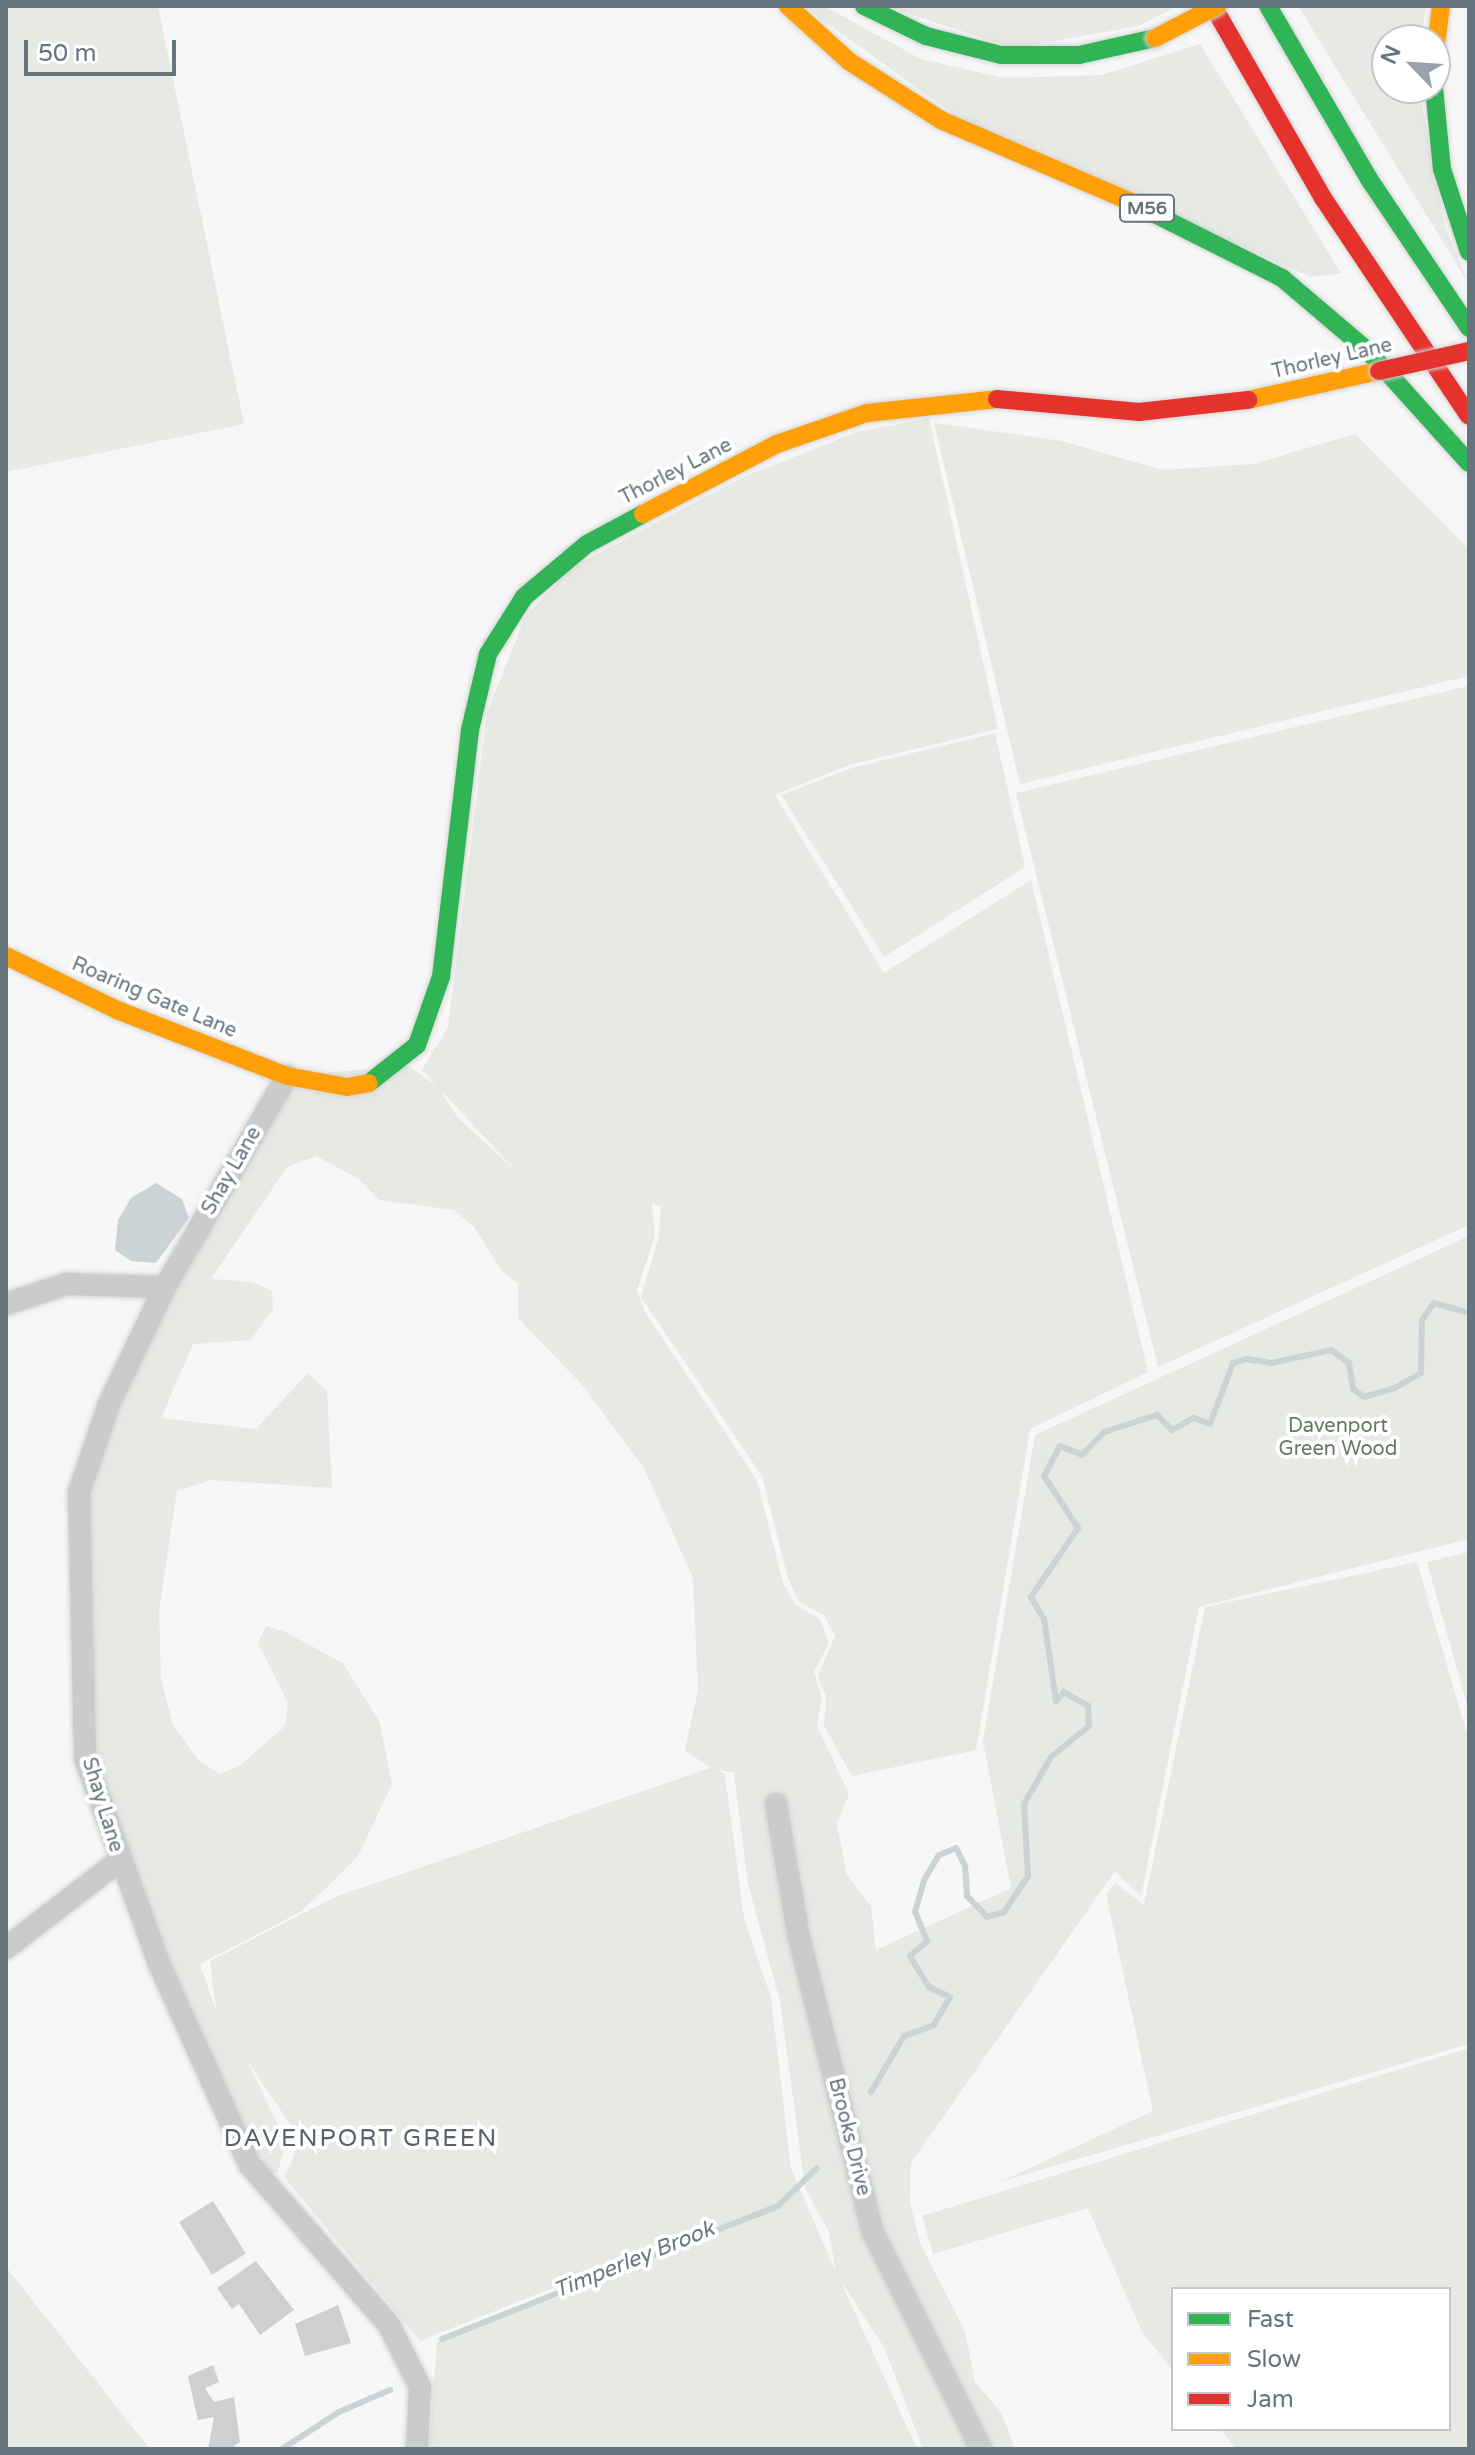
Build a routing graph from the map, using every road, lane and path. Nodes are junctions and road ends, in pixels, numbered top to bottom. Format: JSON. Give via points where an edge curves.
{"nodes":[{"id":1,"x":788,"y":6,"type":"edge"},
{"id":2,"x":864,"y":6,"type":"edge"},
{"id":3,"x":1215,"y":6,"type":"edge"},
{"id":4,"x":1268,"y":6,"type":"edge"},
{"id":5,"x":1436,"y":104,"type":"edge"},
{"id":6,"x":1469,"y":252,"type":"edge"},
{"id":7,"x":1469,"y":328,"type":"edge"},
{"id":8,"x":1469,"y":351,"type":"edge"},
{"id":9,"x":1469,"y":416,"type":"edge"},
{"id":10,"x":1469,"y":463,"type":"edge"},
{"id":11,"x":6,"y":956,"type":"edge"},
{"id":12,"x":287,"y":1076,"type":"junction"},
{"id":13,"x":165,"y":1287,"type":"junction"},
{"id":14,"x":6,"y":1304,"type":"edge"},
{"id":15,"x":776,"y":1804,"type":"dead end"},
{"id":16,"x":119,"y":1861,"type":"junction"},
{"id":17,"x":6,"y":1948,"type":"edge"},
{"id":18,"x":417,"y":2449,"type":"edge"},
{"id":19,"x":981,"y":2449,"type":"edge"}],
"edges":[{"from":1,"to":10,"type":"main road","number":"M56","via":[[850,62],[941,120],[1193,229],[1282,278],[1369,352]]},
{"from":2,"to":3,"type":"main road","bridge":true,"via":[[926,36],[1001,55],[1079,55],[1155,38]]},
{"from":3,"to":9,"type":"main road","via":[[1323,198]]},
{"from":4,"to":7,"type":"main road","via":[[1371,182]]},
{"from":5,"to":6,"type":"main road","via":[[1442,169]]},
{"from":8,"to":12,"type":"main road","name":"Thorley Lane","bridge":true,"via":[[1297,389],[1169,410],[998,399],[867,413],[777,444],[587,544],[524,597],[488,654],[470,730],[441,977],[417,1045],[377,1082],[347,1087]]},
{"from":11,"to":12,"type":"main road","name":"Roaring Gate Lane","via":[[117,1010]]},
{"from":12,"to":13,"type":"street","name":"Shay Lane"},
{"from":13,"to":14,"type":"street","via":[[66,1284]]},
{"from":13,"to":16,"type":"street","name":"Shay Lane","via":[[109,1404],[79,1492],[85,1758]]},
{"from":15,"to":19,"type":"street","name":"Brooks Drive","via":[[798,1933],[873,2233]]},
{"from":16,"to":17,"type":"street"},
{"from":16,"to":18,"type":"street","name":"Shay Lane","via":[[250,2165],[389,2325],[420,2387]]}]}
